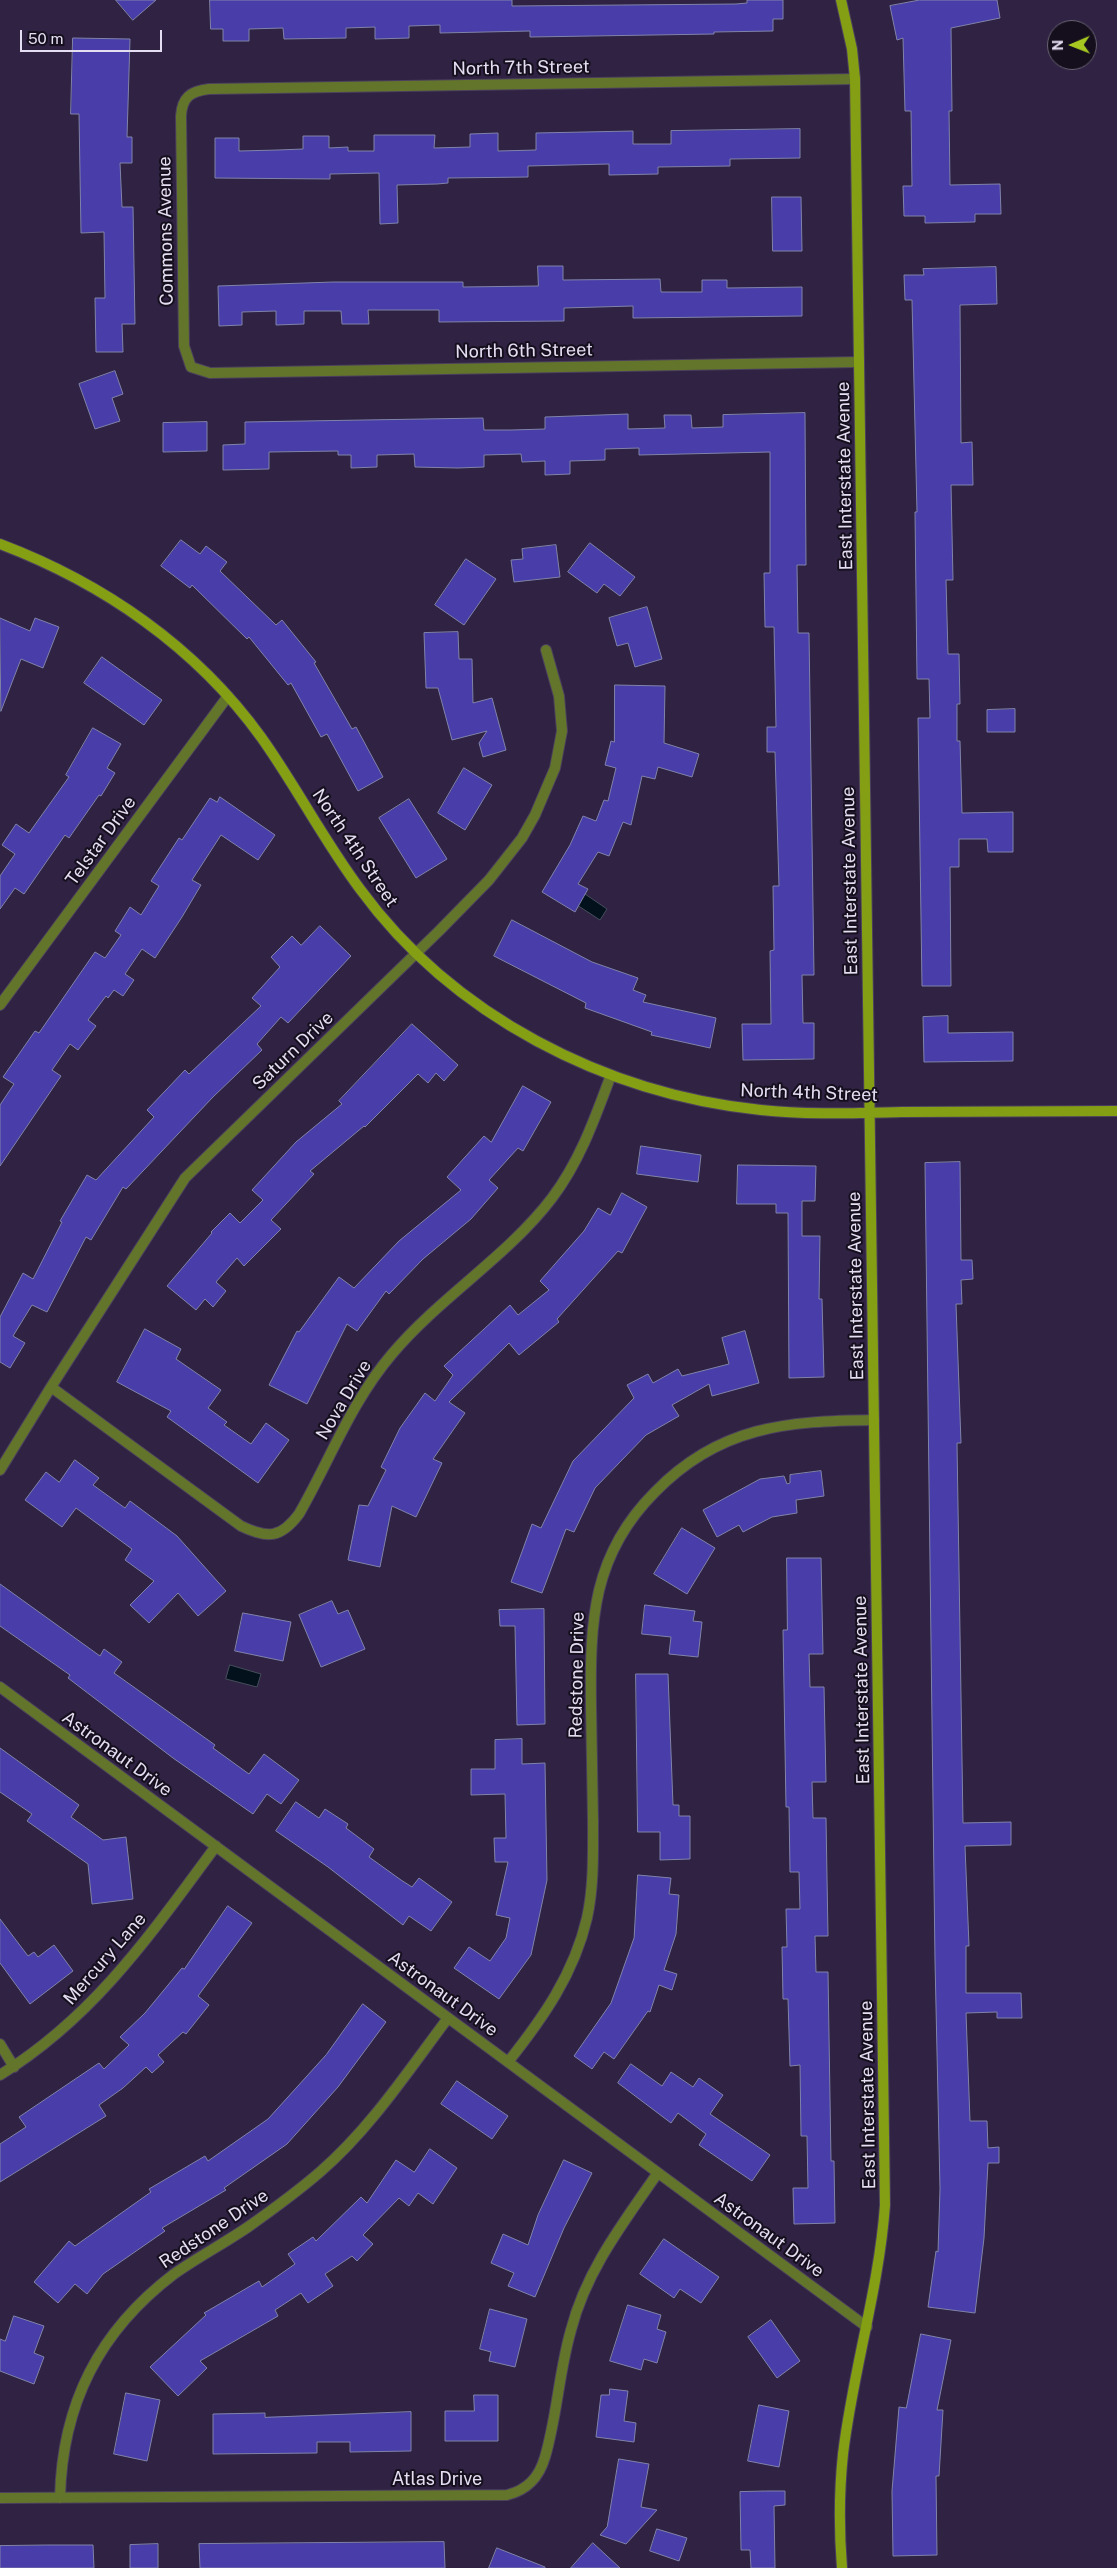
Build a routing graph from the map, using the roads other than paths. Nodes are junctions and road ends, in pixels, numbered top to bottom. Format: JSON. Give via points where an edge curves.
{"nodes":[{"id":1,"x":841,"y":0,"type":"edge"},
{"id":2,"x":855,"y":79,"type":"junction"},
{"id":3,"x":188,"y":95,"type":"joint"},
{"id":4,"x":859,"y":362,"type":"junction"},
{"id":5,"x":191,"y":367,"type":"joint"},
{"id":6,"x":0,"y":544,"type":"edge"},
{"id":7,"x":546,"y":650,"type":"dead end"},
{"id":8,"x":228,"y":696,"type":"junction"},
{"id":9,"x":416,"y":954,"type":"junction"},
{"id":10,"x":0,"y":1005,"type":"edge"},
{"id":11,"x":611,"y":1075,"type":"junction"},
{"id":12,"x":1117,"y":1111,"type":"edge"},
{"id":13,"x":870,"y":1113,"type":"junction"},
{"id":14,"x":51,"y":1387,"type":"junction"},
{"id":15,"x":874,"y":1420,"type":"junction"},
{"id":16,"x":0,"y":1470,"type":"edge"},
{"id":17,"x":0,"y":1687,"type":"edge"},
{"id":18,"x":216,"y":1846,"type":"junction"},
{"id":19,"x":448,"y":2018,"type":"junction"},
{"id":20,"x":0,"y":2044,"type":"edge"},
{"id":21,"x":508,"y":2062,"type":"junction"},
{"id":22,"x":14,"y":2067,"type":"junction"},
{"id":23,"x":0,"y":2075,"type":"edge"},
{"id":24,"x":657,"y":2174,"type":"junction"},
{"id":25,"x":867,"y":2327,"type":"junction"},
{"id":26,"x":0,"y":2498,"type":"edge"},
{"id":27,"x":60,"y":2498,"type":"junction"},
{"id":28,"x":842,"y":2568,"type":"edge"}],
"edges":[{"from":1,"to":2,"type":"street","name":"East Interstate Avenue"},
{"from":2,"to":3,"type":"street","name":"North 7th Street","via":[[210,89]]},
{"from":2,"to":4,"type":"street","name":"East Interstate Avenue"},
{"from":3,"to":5,"type":"street","name":"Commons Avenue","via":[[181,116],[184,346]]},
{"from":4,"to":5,"type":"street","name":"North 6th Street","via":[[210,373]]},
{"from":4,"to":13,"type":"street","name":"East Interstate Avenue"},
{"from":6,"to":8,"type":"street","name":"North 4th Street","via":[[60,568],[128,608],[158,630]]},
{"from":7,"to":9,"type":"street","name":"Saturn Drive","via":[[559,696],[562,731],[555,768],[545,793],[522,838],[506,860]]},
{"from":8,"to":9,"type":"street","name":"North 4th Street","via":[[261,737],[356,884]]},
{"from":8,"to":10,"type":"street","name":"Telstar Drive"},
{"from":9,"to":11,"type":"street","name":"North 4th Street","via":[[464,994],[520,1032]]},
{"from":9,"to":14,"type":"street","name":"Saturn Drive","via":[[185,1178]]},
{"from":11,"to":13,"type":"street","name":"North 4th Street","via":[[665,1093],[732,1106],[787,1112]]},
{"from":11,"to":14,"type":"street","name":"Nova Drive","via":[[578,1155],[552,1198],[518,1235],[422,1322],[391,1355],[348,1418],[299,1514],[280,1534],[266,1535],[241,1526]]},
{"from":12,"to":13,"type":"street","name":"North 4th Street"},
{"from":13,"to":15,"type":"street","name":"East Interstate Avenue"},
{"from":14,"to":16,"type":"street","name":"Saturn Drive"},
{"from":15,"to":21,"type":"street","name":"Redstone Drive","via":[[793,1423],[768,1427],[722,1442],[663,1484],[619,1538],[600,1585],[592,1628],[594,1866],[587,1918],[570,1971],[557,1995]]},
{"from":15,"to":25,"type":"street","name":"East Interstate Avenue","via":[[885,2205],[882,2247]]},
{"from":17,"to":18,"type":"street","name":"Astronaut Drive"},
{"from":18,"to":19,"type":"street","name":"Astronaut Drive"},
{"from":18,"to":22,"type":"street","name":"Mercury Lane","via":[[105,1989],[66,2026]]},
{"from":19,"to":21,"type":"street","name":"Astronaut Drive"},
{"from":19,"to":27,"type":"street","name":"Redstone Drive","via":[[364,2128],[341,2152],[271,2210],[175,2274],[116,2328],[94,2360],[74,2408],[60,2465]]},
{"from":20,"to":22,"type":"street"},
{"from":21,"to":24,"type":"street","name":"Astronaut Drive"},
{"from":22,"to":23,"type":"street","name":"Mercury Lane"},
{"from":24,"to":25,"type":"street","name":"Astronaut Drive"},
{"from":24,"to":27,"type":"street","name":"Atlas Drive","via":[[605,2251],[585,2288],[571,2329],[545,2459],[535,2479],[518,2492],[507,2495]]},
{"from":25,"to":28,"type":"street","name":"East Interstate Avenue","via":[[841,2474]]},
{"from":26,"to":27,"type":"street","name":"Atlas Drive"}]}
